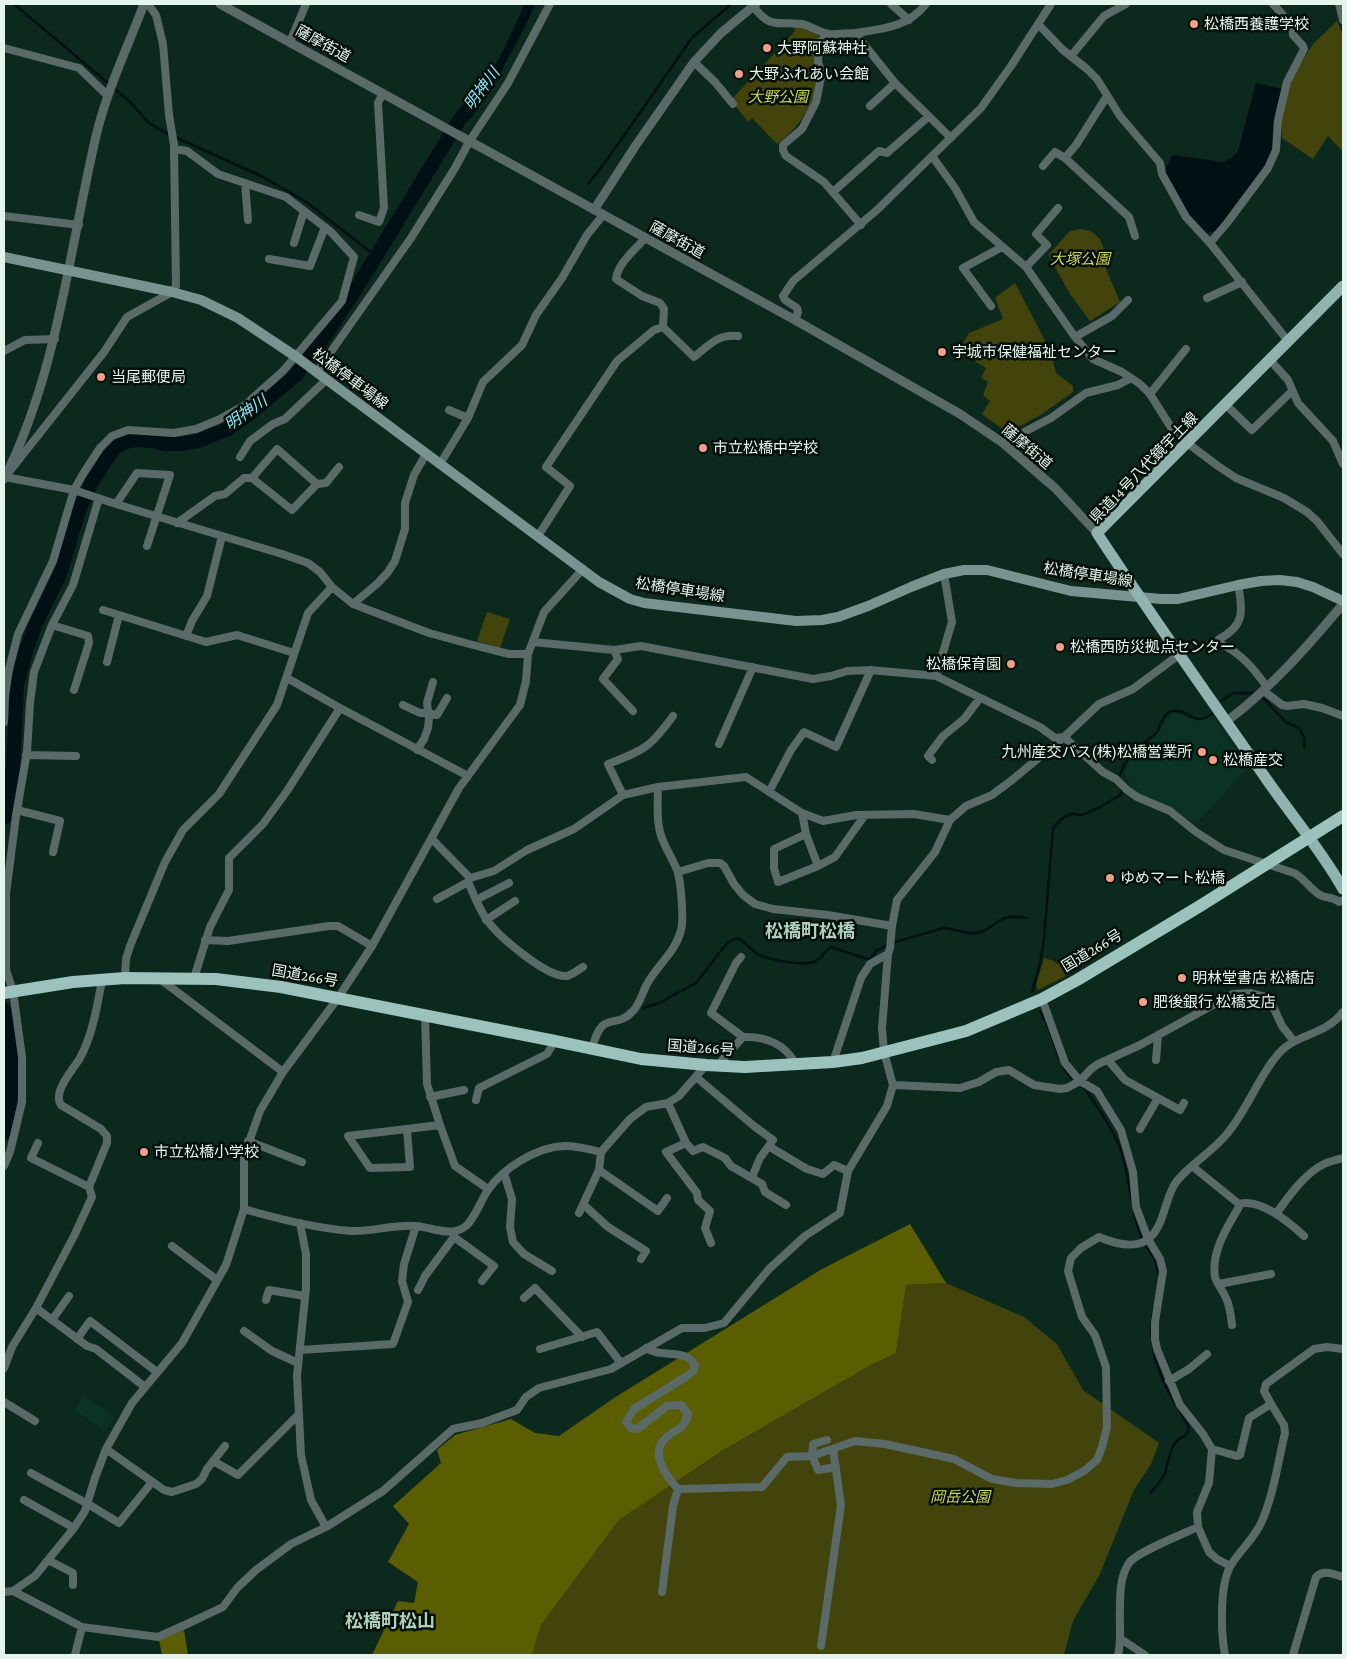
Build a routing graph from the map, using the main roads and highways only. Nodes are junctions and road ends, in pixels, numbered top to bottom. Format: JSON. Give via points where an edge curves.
{"nodes":[{"id":1,"x":4,"y":257,"type":"edge"},
{"id":2,"x":1343,"y":286,"type":"edge"},
{"id":3,"x":1140,"y":598,"type":"junction"},
{"id":4,"x":1343,"y":603,"type":"edge"},
{"id":5,"x":1343,"y":816,"type":"edge"},
{"id":6,"x":1308,"y":837,"type":"junction"},
{"id":7,"x":1343,"y":889,"type":"edge"},
{"id":8,"x":8,"y":992,"type":"edge"}],
"edges":[{"from":1,"to":3,"type":"main road","name":"松橋停車場線","via":[[172,292],[224,310],[297,358],[599,582],[630,599],[796,621],[822,620],[868,606],[944,574],[964,570],[987,570],[1071,590]]},
{"from":2,"to":3,"type":"main road","name":"県道14号八代鏡宇土線","via":[[1098,533]]},
{"from":3,"to":4,"type":"main road","name":"松橋停車場線","via":[[1178,600],[1261,581],[1280,580],[1313,587]]},
{"from":3,"to":6,"type":"main road","name":"県道14号八代鏡宇土線"},
{"from":5,"to":6,"type":"highway","name":"国道266号"},
{"from":6,"to":7,"type":"main road","name":"県道14号八代鏡宇土線"},
{"from":6,"to":8,"type":"highway","name":"国道266号","via":[[1042,999],[966,1031],[833,1062],[706,1066],[641,1059],[281,987],[216,979],[125,978]]}]}
